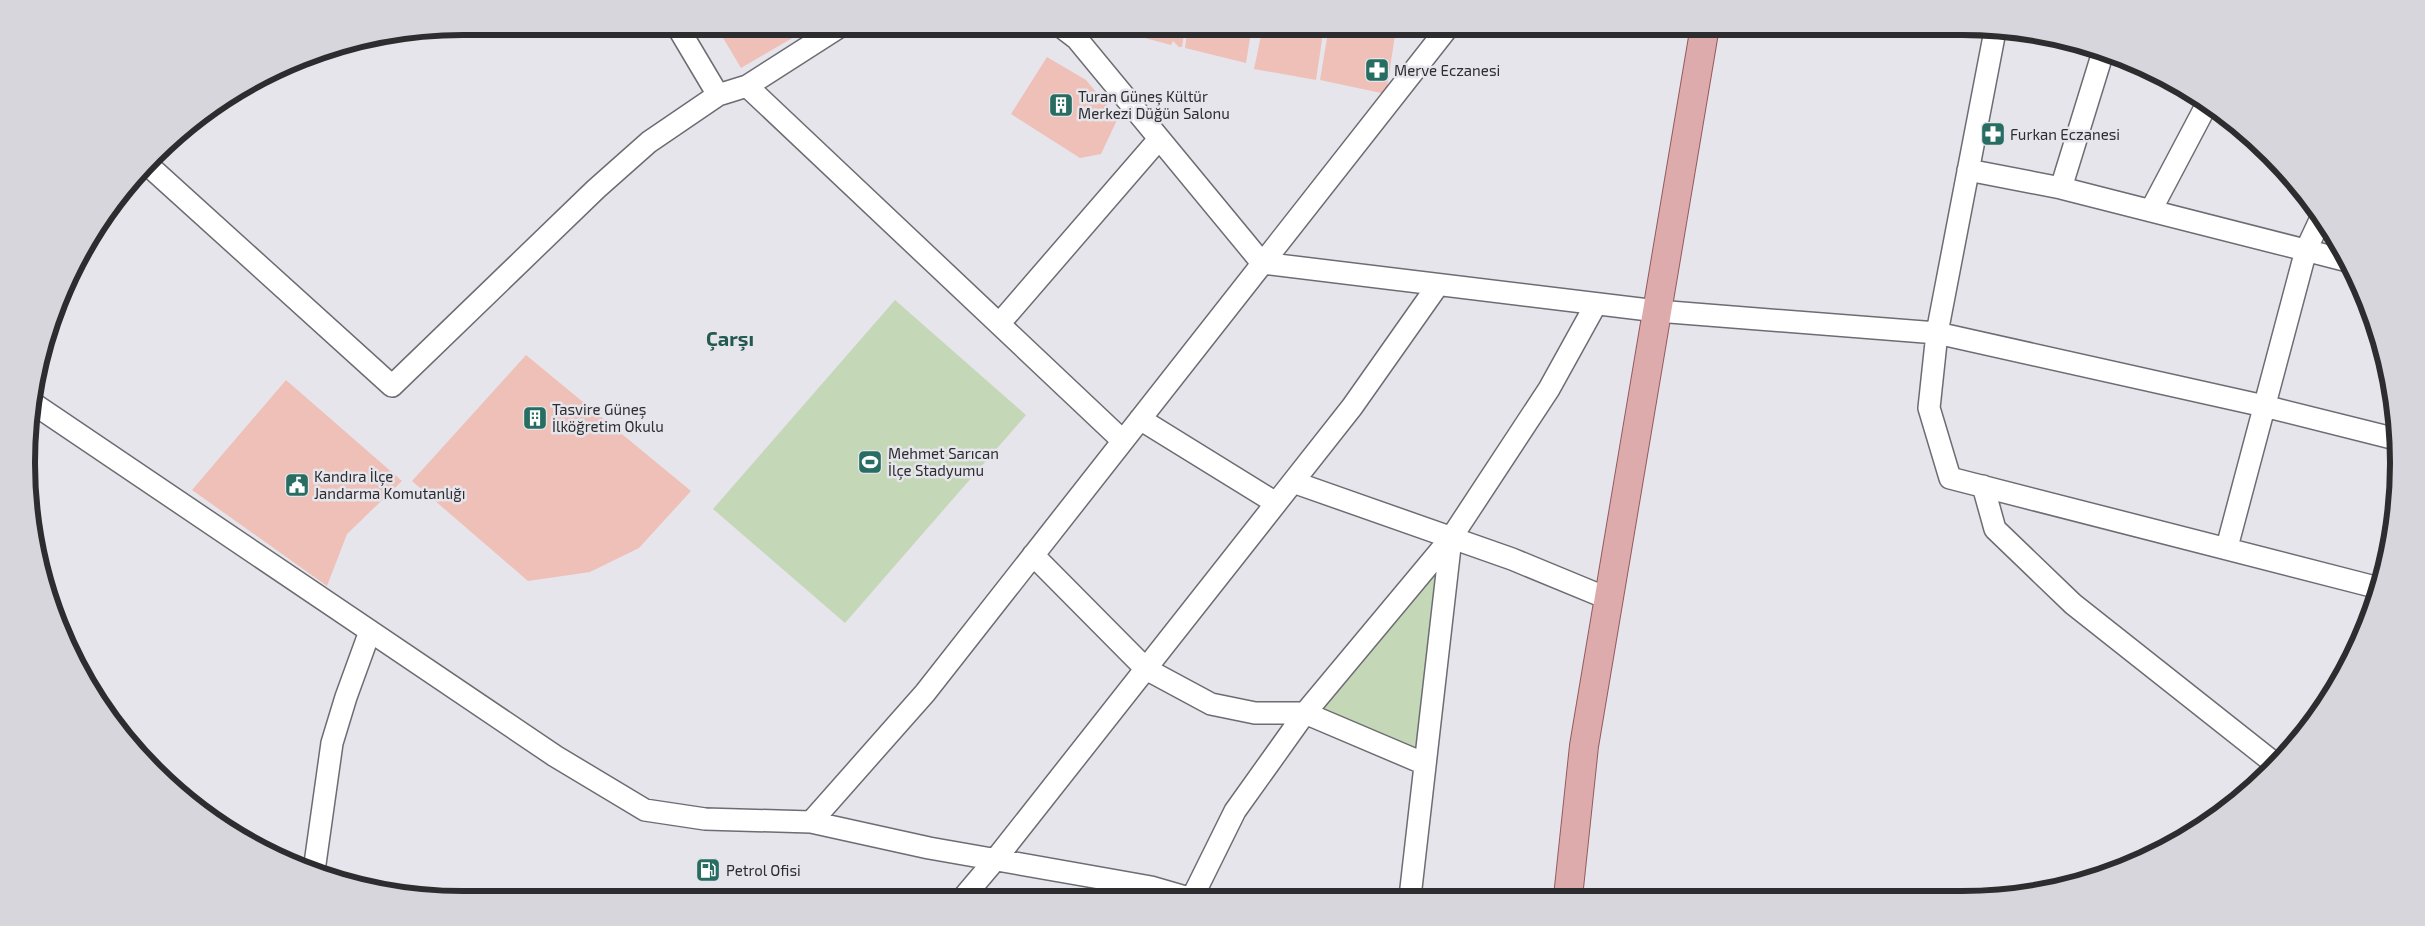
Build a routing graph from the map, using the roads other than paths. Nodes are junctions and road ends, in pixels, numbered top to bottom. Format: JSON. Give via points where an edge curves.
{"nodes":[{"id":1,"x":682,"y":35,"type":"edge"},
{"id":2,"x":826,"y":35,"type":"edge"},
{"id":3,"x":1081,"y":35,"type":"edge"},
{"id":4,"x":1442,"y":35,"type":"edge"},
{"id":5,"x":1703,"y":35,"type":"edge"},
{"id":6,"x":1993,"y":36,"type":"edge"},
{"id":7,"x":2101,"y":58,"type":"edge"},
{"id":8,"x":747,"y":86,"type":"junction"},
{"id":9,"x":718,"y":96,"type":"junction"},
{"id":10,"x":2204,"y":110,"type":"edge"},
{"id":11,"x":1159,"y":139,"type":"junction"},
{"id":12,"x":153,"y":168,"type":"edge"},
{"id":13,"x":1968,"y":170,"type":"junction"},
{"id":14,"x":2061,"y":188,"type":"junction"},
{"id":15,"x":2151,"y":210,"type":"junction"},
{"id":16,"x":2318,"y":225,"type":"edge"},
{"id":17,"x":2306,"y":250,"type":"junction"},
{"id":18,"x":2338,"y":258,"type":"edge"},
{"id":19,"x":1262,"y":263,"type":"junction"},
{"id":20,"x":1438,"y":285,"type":"junction"},
{"id":21,"x":1596,"y":304,"type":"junction"},
{"id":22,"x":1657,"y":311,"type":"junction"},
{"id":23,"x":999,"y":324,"type":"junction"},
{"id":24,"x":1936,"y":333,"type":"junction"},
{"id":25,"x":2264,"y":406,"type":"junction"},
{"id":26,"x":39,"y":407,"type":"edge"},
{"id":27,"x":1140,"y":419,"type":"junction"},
{"id":28,"x":2389,"y":437,"type":"edge"},
{"id":29,"x":1123,"y":440,"type":"junction"},
{"id":30,"x":1293,"y":482,"type":"junction"},
{"id":31,"x":1983,"y":486,"type":"junction"},
{"id":32,"x":1276,"y":503,"type":"junction"},
{"id":33,"x":1452,"y":538,"type":"junction"},
{"id":34,"x":2227,"y":547,"type":"junction"},
{"id":35,"x":1033,"y":555,"type":"junction"},
{"id":36,"x":2371,"y":586,"type":"edge"},
{"id":37,"x":1609,"y":599,"type":"junction"},
{"id":38,"x":370,"y":631,"type":"junction"},
{"id":39,"x":1146,"y":669,"type":"junction"},
{"id":40,"x":1305,"y":713,"type":"junction"},
{"id":41,"x":2270,"y":760,"type":"edge"},
{"id":42,"x":1425,"y":764,"type":"junction"},
{"id":43,"x":811,"y":822,"type":"junction"},
{"id":44,"x":996,"y":860,"type":"junction"},
{"id":45,"x":315,"y":864,"type":"edge"},
{"id":46,"x":968,"y":891,"type":"edge"},
{"id":47,"x":1163,"y":891,"type":"edge"},
{"id":48,"x":1194,"y":891,"type":"edge"},
{"id":49,"x":1411,"y":891,"type":"edge"},
{"id":50,"x":1569,"y":891,"type":"edge"}],
"edges":[{"from":1,"to":9,"type":"street"},
{"from":2,"to":8,"type":"street"},
{"from":3,"to":11,"type":"street"},
{"from":4,"to":19,"type":"street"},
{"from":5,"to":22,"type":"main road"},
{"from":6,"to":13,"type":"street"},
{"from":7,"to":14,"type":"street"},
{"from":8,"to":9,"type":"street"},
{"from":8,"to":23,"type":"street"},
{"from":9,"to":12,"type":"street","via":[[650,142],[596,189],[392,386]]},
{"from":10,"to":15,"type":"street"},
{"from":11,"to":19,"type":"street"},
{"from":11,"to":23,"type":"street"},
{"from":13,"to":14,"type":"street"},
{"from":13,"to":24,"type":"street"},
{"from":14,"to":15,"type":"street"},
{"from":15,"to":17,"type":"street"},
{"from":16,"to":17,"type":"street"},
{"from":17,"to":18,"type":"street"},
{"from":17,"to":25,"type":"street"},
{"from":19,"to":20,"type":"street"},
{"from":19,"to":27,"type":"street"},
{"from":20,"to":21,"type":"street"},
{"from":20,"to":30,"type":"street","via":[[1352,407]]},
{"from":21,"to":22,"type":"street"},
{"from":21,"to":33,"type":"street","via":[[1549,389]]},
{"from":22,"to":24,"type":"street"},
{"from":22,"to":37,"type":"main road"},
{"from":23,"to":29,"type":"street"},
{"from":24,"to":25,"type":"street"},
{"from":24,"to":31,"type":"street","via":[[1929,408],[1950,478]]},
{"from":25,"to":28,"type":"street"},
{"from":25,"to":34,"type":"street"},
{"from":26,"to":38,"type":"street"},
{"from":27,"to":29,"type":"street"},
{"from":27,"to":32,"type":"street"},
{"from":29,"to":35,"type":"street"},
{"from":30,"to":32,"type":"street"},
{"from":30,"to":33,"type":"street"},
{"from":31,"to":34,"type":"street"},
{"from":31,"to":41,"type":"street","via":[[1995,529],[2066,597]]},
{"from":32,"to":39,"type":"street"},
{"from":33,"to":37,"type":"street"},
{"from":33,"to":40,"type":"street"},
{"from":33,"to":42,"type":"street"},
{"from":34,"to":36,"type":"street"},
{"from":35,"to":39,"type":"street"},
{"from":35,"to":43,"type":"street","via":[[925,693]]},
{"from":37,"to":50,"type":"main road","via":[[1584,746]]},
{"from":38,"to":43,"type":"street","via":[[555,756],[645,810],[705,819]]},
{"from":38,"to":45,"type":"street","via":[[332,743]]},
{"from":39,"to":40,"type":"street","via":[[1211,704],[1255,713]]},
{"from":39,"to":44,"type":"street"},
{"from":40,"to":42,"type":"street"},
{"from":40,"to":48,"type":"street","via":[[1235,811]]},
{"from":42,"to":49,"type":"street"},
{"from":43,"to":44,"type":"street"},
{"from":44,"to":46,"type":"street"},
{"from":44,"to":47,"type":"street"}]}
